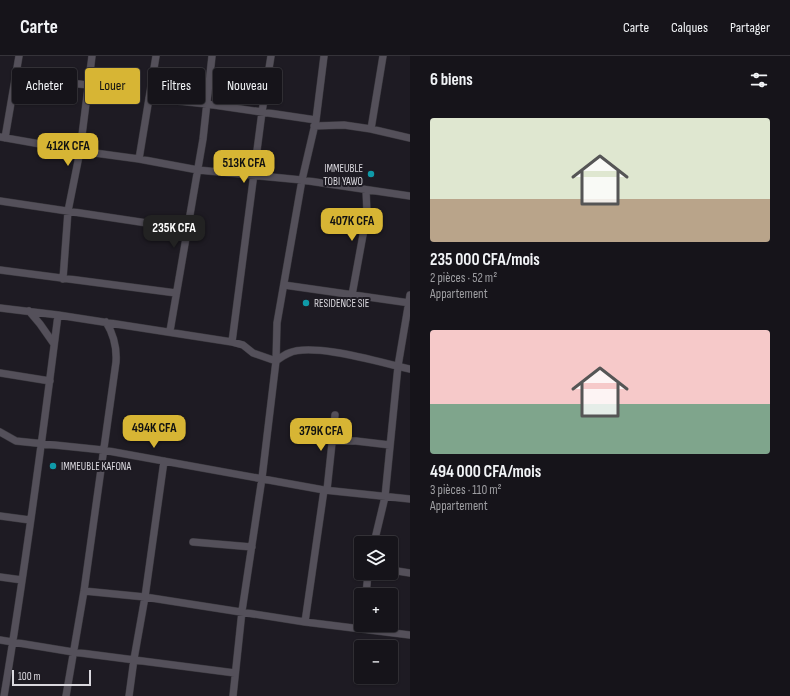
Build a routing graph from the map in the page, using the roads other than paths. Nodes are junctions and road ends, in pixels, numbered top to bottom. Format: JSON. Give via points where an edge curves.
{"nodes":[{"id":1,"x":19,"y":56,"type":"edge"},
{"id":2,"x":92,"y":56,"type":"edge"},
{"id":3,"x":156,"y":56,"type":"edge"},
{"id":4,"x":212,"y":56,"type":"edge"},
{"id":5,"x":271,"y":56,"type":"edge"},
{"id":6,"x":324,"y":56,"type":"edge"},
{"id":7,"x":383,"y":56,"type":"edge"},
{"id":8,"x":17,"y":68,"type":"edge"},
{"id":9,"x":90,"y":68,"type":"edge"},
{"id":10,"x":154,"y":68,"type":"edge"},
{"id":11,"x":12,"y":95,"type":"edge"},
{"id":12,"x":86,"y":104,"type":"edge"},
{"id":13,"x":148,"y":104,"type":"edge"},
{"id":14,"x":207,"y":104,"type":"junction"},
{"id":15,"x":262,"y":112,"type":"junction"},
{"id":16,"x":315,"y":123,"type":"junction"},
{"id":17,"x":371,"y":129,"type":"junction"},
{"id":18,"x":3,"y":138,"type":"edge"},
{"id":19,"x":410,"y":138,"type":"edge"},
{"id":20,"x":80,"y":151,"type":"junction"},
{"id":21,"x":138,"y":159,"type":"junction"},
{"id":22,"x":198,"y":170,"type":"junction"},
{"id":23,"x":254,"y":175,"type":"junction"},
{"id":24,"x":302,"y":180,"type":"junction"},
{"id":25,"x":366,"y":190,"type":"junction"},
{"id":26,"x":410,"y":196,"type":"edge"},
{"id":27,"x":0,"y":200,"type":"edge"},
{"id":28,"x":68,"y":211,"type":"junction"},
{"id":29,"x":187,"y":229,"type":"junction"},
{"id":30,"x":0,"y":270,"type":"edge"},
{"id":31,"x":62,"y":279,"type":"junction"},
{"id":32,"x":284,"y":285,"type":"junction"},
{"id":33,"x":176,"y":293,"type":"junction"},
{"id":34,"x":352,"y":295,"type":"junction"},
{"id":35,"x":410,"y":295,"type":"edge"},
{"id":36,"x":409,"y":303,"type":"edge"},
{"id":37,"x":0,"y":308,"type":"edge"},
{"id":38,"x":29,"y":312,"type":"junction"},
{"id":39,"x":58,"y":315,"type":"junction"},
{"id":40,"x":106,"y":322,"type":"junction"},
{"id":41,"x":170,"y":332,"type":"junction"},
{"id":42,"x":232,"y":342,"type":"junction"},
{"id":43,"x":54,"y":344,"type":"junction"},
{"id":44,"x":276,"y":361,"type":"junction"},
{"id":45,"x":398,"y":366,"type":"junction"},
{"id":46,"x":410,"y":369,"type":"edge"},
{"id":47,"x":0,"y":373,"type":"edge"},
{"id":48,"x":50,"y":381,"type":"junction"},
{"id":49,"x":335,"y":415,"type":"dead end"},
{"id":50,"x":0,"y":432,"type":"edge"},
{"id":51,"x":332,"y":441,"type":"junction"},
{"id":52,"x":42,"y":444,"type":"junction"},
{"id":53,"x":390,"y":445,"type":"junction"},
{"id":54,"x":103,"y":450,"type":"junction"},
{"id":55,"x":164,"y":461,"type":"junction"},
{"id":56,"x":262,"y":478,"type":"junction"},
{"id":57,"x":325,"y":490,"type":"junction"},
{"id":58,"x":384,"y":497,"type":"junction"},
{"id":59,"x":410,"y":499,"type":"edge"},
{"id":60,"x":0,"y":516,"type":"edge"},
{"id":61,"x":30,"y":520,"type":"junction"},
{"id":62,"x":376,"y":536,"type":"edge"},
{"id":63,"x":193,"y":542,"type":"dead end"},
{"id":64,"x":252,"y":546,"type":"junction"},
{"id":65,"x":398,"y":571,"type":"edge"},
{"id":66,"x":410,"y":574,"type":"edge"},
{"id":67,"x":0,"y":577,"type":"edge"},
{"id":68,"x":22,"y":580,"type":"junction"},
{"id":69,"x":84,"y":591,"type":"junction"},
{"id":70,"x":145,"y":597,"type":"junction"},
{"id":71,"x":242,"y":611,"type":"junction"},
{"id":72,"x":305,"y":622,"type":"junction"},
{"id":73,"x":354,"y":626,"type":"edge"},
{"id":74,"x":392,"y":632,"type":"edge"},
{"id":75,"x":410,"y":635,"type":"edge"},
{"id":76,"x":0,"y":640,"type":"edge"},
{"id":77,"x":13,"y":642,"type":"junction"},
{"id":78,"x":73,"y":652,"type":"junction"},
{"id":79,"x":134,"y":659,"type":"junction"},
{"id":80,"x":235,"y":673,"type":"junction"},
{"id":81,"x":4,"y":696,"type":"edge"},
{"id":82,"x":66,"y":696,"type":"edge"},
{"id":83,"x":129,"y":696,"type":"edge"},
{"id":84,"x":232,"y":696,"type":"edge"}],
"edges":[{"from":1,"to":8,"type":"street"},
{"from":2,"to":9,"type":"street"},
{"from":3,"to":10,"type":"street"},
{"from":4,"to":14,"type":"street"},
{"from":5,"to":15,"type":"street"},
{"from":6,"to":16,"type":"street"},
{"from":7,"to":17,"type":"street"},
{"from":11,"to":18,"type":"street"},
{"from":12,"to":20,"type":"street"},
{"from":13,"to":21,"type":"street"},
{"from":14,"to":15,"type":"street"},
{"from":14,"to":22,"type":"street"},
{"from":15,"to":16,"type":"street"},
{"from":15,"to":23,"type":"street"},
{"from":16,"to":17,"type":"street"},
{"from":16,"to":24,"type":"street"},
{"from":17,"to":19,"type":"street"},
{"from":18,"to":20,"type":"street"},
{"from":20,"to":21,"type":"street"},
{"from":20,"to":28,"type":"street"},
{"from":21,"to":22,"type":"street"},
{"from":22,"to":23,"type":"street"},
{"from":22,"to":29,"type":"street"},
{"from":23,"to":24,"type":"street"},
{"from":23,"to":42,"type":"street"},
{"from":24,"to":25,"type":"street"},
{"from":24,"to":32,"type":"street"},
{"from":25,"to":26,"type":"street"},
{"from":25,"to":34,"type":"street","via":[[367,213]]},
{"from":27,"to":28,"type":"street"},
{"from":28,"to":29,"type":"street"},
{"from":28,"to":31,"type":"street"},
{"from":29,"to":33,"type":"street"},
{"from":30,"to":31,"type":"street"},
{"from":31,"to":33,"type":"street"},
{"from":32,"to":34,"type":"street"},
{"from":32,"to":44,"type":"street","via":[[277,323]]},
{"from":33,"to":41,"type":"street"},
{"from":34,"to":36,"type":"street"},
{"from":35,"to":36,"type":"street"},
{"from":36,"to":45,"type":"street"},
{"from":37,"to":38,"type":"street"},
{"from":38,"to":39,"type":"street"},
{"from":38,"to":43,"type":"street"},
{"from":39,"to":40,"type":"street"},
{"from":39,"to":43,"type":"street"},
{"from":40,"to":41,"type":"street"},
{"from":40,"to":54,"type":"street","via":[[113,334],[116,355]]},
{"from":41,"to":42,"type":"street"},
{"from":42,"to":44,"type":"street"},
{"from":43,"to":48,"type":"street"},
{"from":44,"to":45,"type":"street","via":[[290,352],[306,350],[336,352]]},
{"from":44,"to":56,"type":"street"},
{"from":45,"to":46,"type":"street"},
{"from":45,"to":53,"type":"street"},
{"from":47,"to":48,"type":"street"},
{"from":48,"to":52,"type":"street"},
{"from":49,"to":51,"type":"street"},
{"from":50,"to":52,"type":"street","via":[[16,441]]},
{"from":51,"to":53,"type":"street","via":[[356,440]]},
{"from":51,"to":57,"type":"street"},
{"from":52,"to":54,"type":"street"},
{"from":52,"to":61,"type":"street"},
{"from":53,"to":58,"type":"street"},
{"from":54,"to":55,"type":"street"},
{"from":54,"to":69,"type":"street"},
{"from":55,"to":56,"type":"street"},
{"from":55,"to":70,"type":"street"},
{"from":56,"to":57,"type":"street"},
{"from":56,"to":64,"type":"street"},
{"from":57,"to":58,"type":"street"},
{"from":57,"to":72,"type":"street"},
{"from":58,"to":59,"type":"street"},
{"from":58,"to":62,"type":"street"},
{"from":60,"to":61,"type":"street"},
{"from":61,"to":68,"type":"street"},
{"from":63,"to":64,"type":"street"},
{"from":64,"to":71,"type":"street"},
{"from":65,"to":66,"type":"street"},
{"from":67,"to":68,"type":"street"},
{"from":68,"to":77,"type":"street"},
{"from":69,"to":70,"type":"street"},
{"from":69,"to":78,"type":"street"},
{"from":70,"to":71,"type":"street"},
{"from":70,"to":79,"type":"street"},
{"from":71,"to":72,"type":"street"},
{"from":71,"to":80,"type":"street"},
{"from":72,"to":73,"type":"street"},
{"from":74,"to":75,"type":"street"},
{"from":76,"to":77,"type":"street"},
{"from":77,"to":78,"type":"street"},
{"from":77,"to":81,"type":"street"},
{"from":78,"to":79,"type":"street"},
{"from":78,"to":82,"type":"street"},
{"from":79,"to":80,"type":"street"},
{"from":79,"to":83,"type":"street"},
{"from":80,"to":84,"type":"street"}]}
